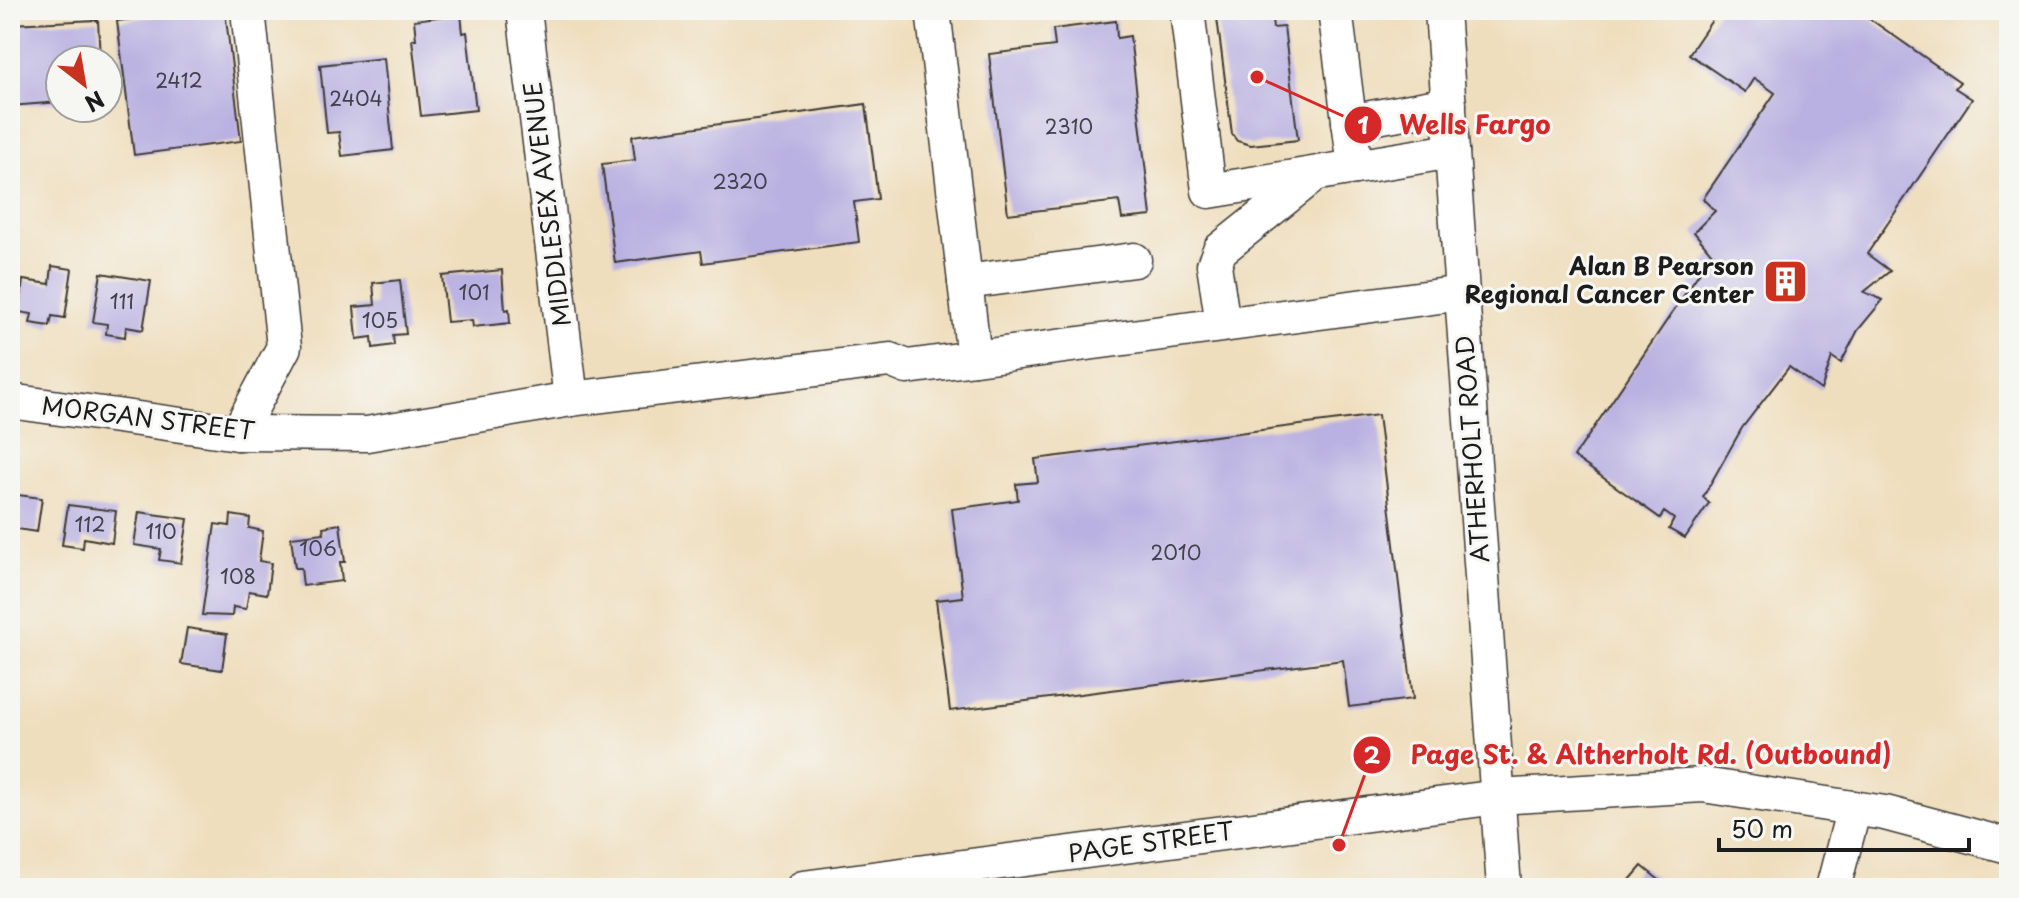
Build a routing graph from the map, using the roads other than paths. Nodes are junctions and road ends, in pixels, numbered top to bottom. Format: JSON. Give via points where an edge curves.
{"nodes":[{"id":1,"x":248,"y":10,"type":"edge"},
{"id":2,"x":524,"y":10,"type":"edge"},
{"id":3,"x":933,"y":10,"type":"edge"},
{"id":4,"x":1187,"y":10,"type":"edge"},
{"id":5,"x":1335,"y":10,"type":"edge"},
{"id":6,"x":1442,"y":10,"type":"edge"},
{"id":7,"x":1449,"y":104,"type":"junction"},
{"id":8,"x":1349,"y":122,"type":"junction"},
{"id":9,"x":1452,"y":151,"type":"junction"},
{"id":10,"x":1355,"y":167,"type":"junction"},
{"id":11,"x":1317,"y":173,"type":"junction"},
{"id":12,"x":1134,"y":260,"type":"dead end"},
{"id":13,"x":965,"y":282,"type":"junction"},
{"id":14,"x":1462,"y":293,"type":"junction"},
{"id":15,"x":1223,"y":324,"type":"junction"},
{"id":16,"x":974,"y":358,"type":"junction"},
{"id":17,"x":571,"y":399,"type":"junction"},
{"id":18,"x":10,"y":401,"type":"edge"},
{"id":19,"x":238,"y":433,"type":"junction"},
{"id":20,"x":1498,"y":797,"type":"junction"},
{"id":21,"x":1854,"y":808,"type":"junction"},
{"id":22,"x":2009,"y":846,"type":"edge"},
{"id":23,"x":803,"y":888,"type":"edge"},
{"id":24,"x":1504,"y":888,"type":"edge"},
{"id":25,"x":1833,"y":888,"type":"edge"}],
"edges":[{"from":1,"to":19,"type":"street","via":[[284,347]]},
{"from":2,"to":17,"type":"street","name":"MIDDLESEX AVENUE"},
{"from":3,"to":13,"type":"street"},
{"from":4,"to":11,"type":"street","via":[[1209,191]]},
{"from":5,"to":8,"type":"street"},
{"from":6,"to":7,"type":"street","name":"ATHERHOLT ROAD"},
{"from":7,"to":8,"type":"street"},
{"from":7,"to":9,"type":"street","name":"ATHERHOLT ROAD"},
{"from":8,"to":10,"type":"street"},
{"from":9,"to":10,"type":"street"},
{"from":9,"to":14,"type":"street","name":"ATHERHOLT ROAD"},
{"from":10,"to":11,"type":"street"},
{"from":11,"to":15,"type":"street","via":[[1220,250],[1214,265]]},
{"from":12,"to":13,"type":"street"},
{"from":13,"to":16,"type":"street"},
{"from":14,"to":15,"type":"street","name":"MORGAN STREET"},
{"from":14,"to":20,"type":"street","name":"ATHERHOLT ROAD"},
{"from":15,"to":16,"type":"street","name":"MORGAN STREET"},
{"from":16,"to":17,"type":"street","name":"MORGAN STREET","via":[[907,367],[890,360]]},
{"from":17,"to":19,"type":"street","name":"MORGAN STREET","via":[[367,434]]},
{"from":18,"to":19,"type":"street","name":"MORGAN STREET"},
{"from":20,"to":21,"type":"street","name":"PAGE STREET","via":[[1703,785]]},
{"from":20,"to":23,"type":"street","name":"PAGE STREET"},
{"from":20,"to":24,"type":"street","name":"ATHERHOLT ROAD"},
{"from":21,"to":22,"type":"street","name":"PAGE STREET"},
{"from":21,"to":25,"type":"street"}]}
